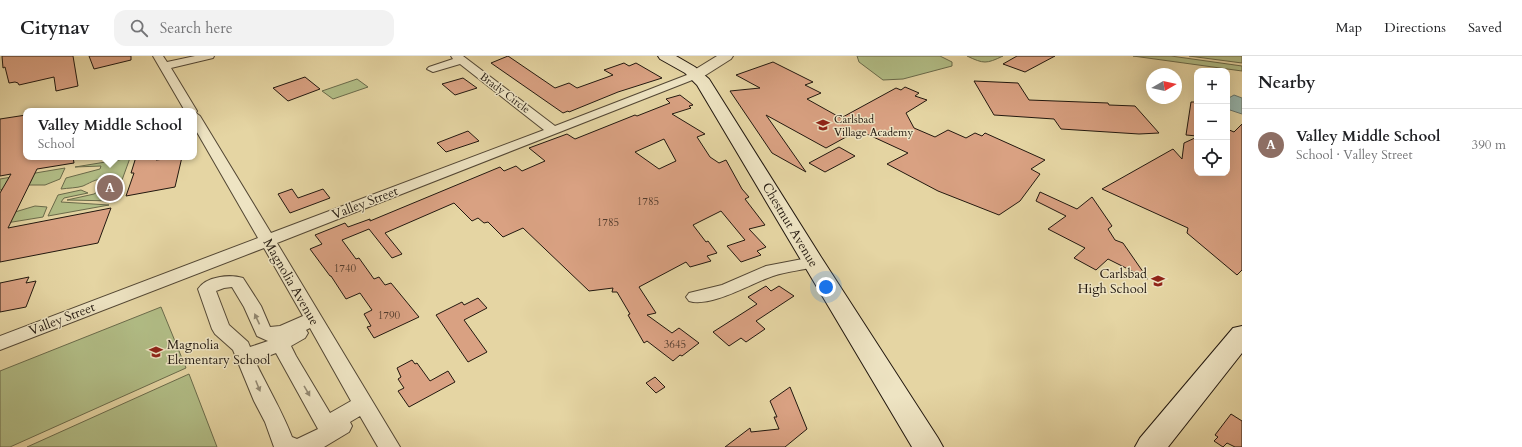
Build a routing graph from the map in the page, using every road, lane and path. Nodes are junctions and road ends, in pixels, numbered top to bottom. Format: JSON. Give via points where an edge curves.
{"nodes":[{"id":1,"x":158,"y":56,"type":"edge"},
{"id":2,"x":209,"y":56,"type":"edge"},
{"id":3,"x":665,"y":56,"type":"edge"},
{"id":4,"x":726,"y":56,"type":"edge"},
{"id":5,"x":458,"y":58,"type":"edge"},
{"id":6,"x":166,"y":66,"type":"junction"},
{"id":7,"x":433,"y":69,"type":"dead end"},
{"id":8,"x":696,"y":75,"type":"junction"},
{"id":9,"x":189,"y":108,"type":"edge"},
{"id":10,"x":197,"y":121,"type":"edge"},
{"id":11,"x":554,"y":131,"type":"junction"},
{"id":12,"x":267,"y":241,"type":"junction"},
{"id":13,"x":813,"y":262,"type":"junction"},
{"id":14,"x":695,"y":297,"type":"dead end"},
{"id":15,"x":314,"y":322,"type":"junction"},
{"id":16,"x":1242,"y":335,"type":"edge"},
{"id":17,"x":281,"y":342,"type":"junction"},
{"id":18,"x":0,"y":343,"type":"edge"},
{"id":19,"x":245,"y":357,"type":"junction"},
{"id":20,"x":366,"y":408,"type":"junction"},
{"id":21,"x":294,"y":447,"type":"edge"},
{"id":22,"x":301,"y":447,"type":"edge"},
{"id":23,"x":389,"y":447,"type":"edge"},
{"id":24,"x":928,"y":447,"type":"edge"},
{"id":25,"x":1150,"y":447,"type":"edge"}],
"edges":[{"from":1,"to":6,"type":"street"},
{"from":2,"to":6,"type":"street"},
{"from":3,"to":8,"type":"main road","name":"Chestnut Avenue"},
{"from":4,"to":8,"type":"street","name":"Valley Street"},
{"from":5,"to":7,"type":"street"},
{"from":5,"to":11,"type":"street","name":"Brady Circle"},
{"from":6,"to":9,"type":"street"},
{"from":8,"to":11,"type":"street","name":"Valley Street"},
{"from":8,"to":13,"type":"main road","name":"Chestnut Avenue","via":[[703,82]]},
{"from":10,"to":12,"type":"street","name":"Magnolia Avenue"},
{"from":11,"to":12,"type":"street","name":"Valley Street"},
{"from":12,"to":15,"type":"street","name":"Magnolia Avenue"},
{"from":12,"to":18,"type":"street","name":"Valley Street"},
{"from":13,"to":14,"type":"street","via":[[772,270],[753,276],[726,290]]},
{"from":13,"to":24,"type":"main road","name":"Chestnut Avenue"},
{"from":15,"to":17,"type":"street"},
{"from":15,"to":19,"type":"street","one_way":true,"via":[[282,333],[269,334],[263,331],[252,306],[237,282],[220,282],[207,290],[221,329],[241,346]]},
{"from":15,"to":20,"type":"street","name":"Magnolia Avenue"},
{"from":16,"to":25,"type":"main road"},
{"from":17,"to":19,"type":"street"},
{"from":17,"to":20,"type":"street","one_way":true,"via":[[287,358],[327,425]]},
{"from":19,"to":21,"type":"street","one_way":true,"via":[[284,445]]},
{"from":20,"to":22,"type":"street","via":[[316,441]]},
{"from":20,"to":23,"type":"street","name":"Magnolia Avenue"}]}
